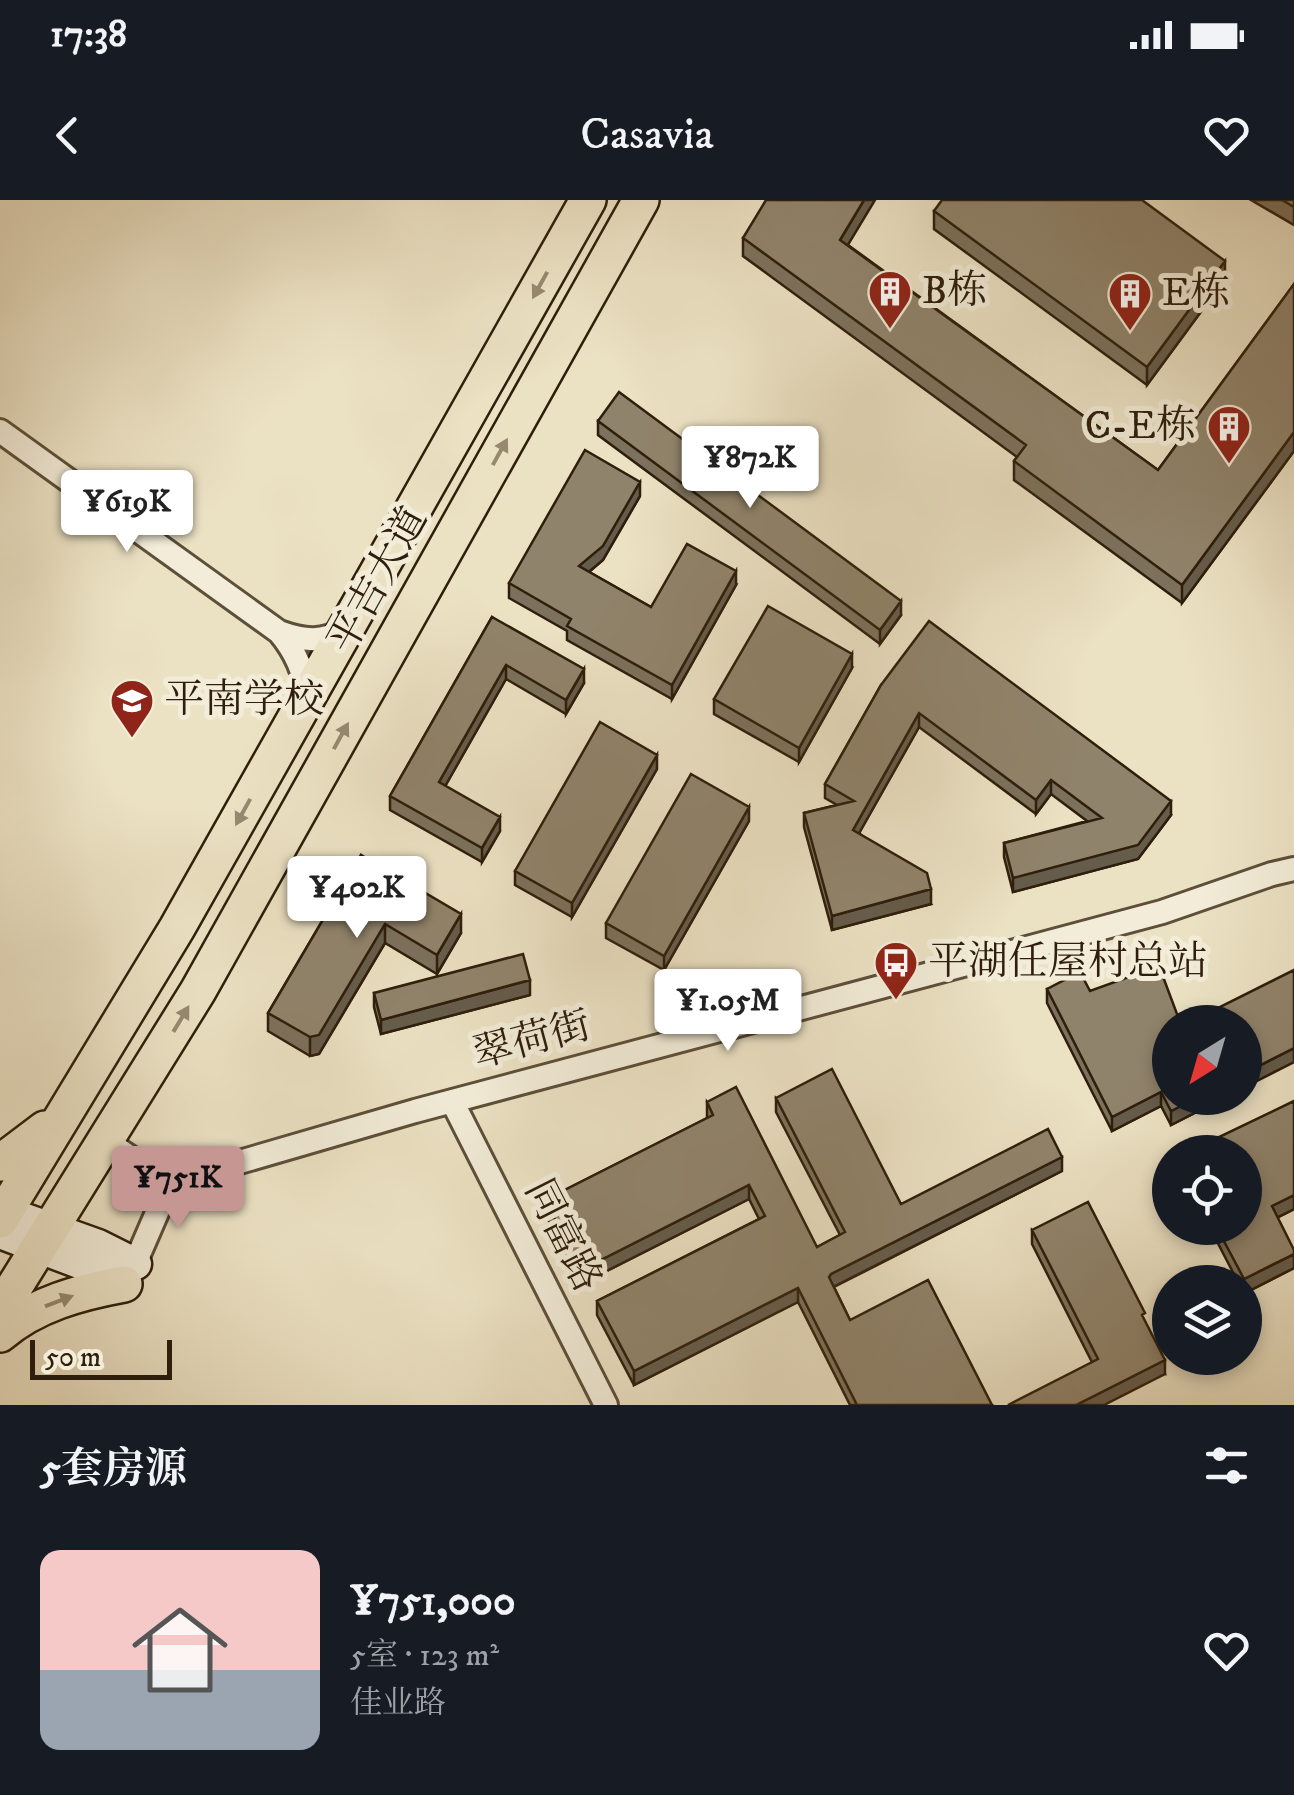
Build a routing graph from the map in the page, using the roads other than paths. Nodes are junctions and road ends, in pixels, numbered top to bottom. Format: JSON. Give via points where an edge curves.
{"nodes":[{"id":1,"x":588,"y":200,"type":"edge"},
{"id":2,"x":642,"y":200,"type":"edge"},
{"id":3,"x":0,"y":431,"type":"edge"},
{"id":4,"x":346,"y":629,"type":"junction"},
{"id":5,"x":278,"y":632,"type":"junction"},
{"id":6,"x":307,"y":698,"type":"junction"},
{"id":7,"x":1294,"y":861,"type":"edge"},
{"id":8,"x":1283,"y":871,"type":"edge"},
{"id":9,"x":104,"y":1048,"type":"junction"},
{"id":10,"x":148,"y":1075,"type":"junction"},
{"id":11,"x":74,"y":1100,"type":"junction"},
{"id":12,"x":452,"y":1100,"type":"junction"},
{"id":13,"x":106,"y":1141,"type":"junction"},
{"id":14,"x":0,"y":1163,"type":"edge"},
{"id":15,"x":172,"y":1178,"type":"junction"},
{"id":16,"x":1,"y":1219,"type":"edge"},
{"id":17,"x":44,"y":1238,"type":"junction"},
{"id":18,"x":130,"y":1274,"type":"junction"},
{"id":19,"x":0,"y":1310,"type":"edge"},
{"id":20,"x":0,"y":1334,"type":"edge"},
{"id":21,"x":606,"y":1405,"type":"edge"}],
"edges":[{"from":1,"to":4,"type":"main road","name":"平吉大道","one_way":true},
{"from":10,"to":2,"type":"main road","name":"平吉大道","one_way":true},
{"from":3,"to":5,"type":"street"},
{"from":4,"to":5,"type":"street","via":[[322,640]]},
{"from":4,"to":6,"type":"main road","name":"平吉大道"},
{"from":5,"to":6,"type":"street","via":[[304,673]]},
{"from":6,"to":9,"type":"main road","name":"平吉大道","one_way":true},
{"from":7,"to":8,"type":"street","name":"翠荷街"},
{"from":8,"to":12,"type":"street","name":"翠荷街","via":[[1162,912]]},
{"from":9,"to":10,"type":"main road"},
{"from":9,"to":11,"type":"main road","name":"平吉大道"},
{"from":10,"to":13,"type":"main road","name":"平吉大道"},
{"from":11,"to":14,"type":"main road"},
{"from":11,"to":16,"type":"main road","name":"平吉大道"},
{"from":12,"to":15,"type":"street","name":"翠荷街"},
{"from":12,"to":21,"type":"street","name":"同富路"},
{"from":13,"to":15,"type":"street"},
{"from":13,"to":17,"type":"main road","name":"平吉大道"},
{"from":15,"to":18,"type":"street"},
{"from":16,"to":17,"type":"street"},
{"from":17,"to":18,"type":"street","via":[[87,1266]]},
{"from":17,"to":19,"type":"main road","name":"平吉大道"},
{"from":20,"to":18,"type":"main road","one_way":true,"via":[[49,1304]]}]}
